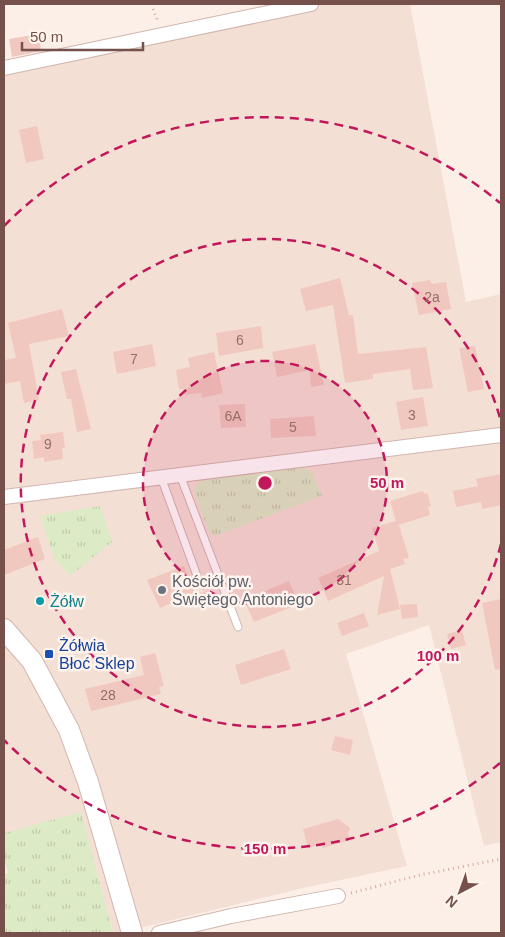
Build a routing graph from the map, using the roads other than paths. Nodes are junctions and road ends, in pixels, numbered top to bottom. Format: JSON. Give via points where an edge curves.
{"nodes":[{"id":1,"x":310,"y":4,"type":"edge"},
{"id":2,"x":4,"y":68,"type":"edge"},
{"id":3,"x":501,"y":435,"type":"edge"},
{"id":4,"x":180,"y":475,"type":"junction"},
{"id":5,"x":161,"y":477,"type":"junction"},
{"id":6,"x":4,"y":497,"type":"edge"},
{"id":7,"x":196,"y":573,"type":"dead end"},
{"id":8,"x":4,"y":628,"type":"edge"},
{"id":9,"x":238,"y":628,"type":"dead end"},
{"id":10,"x":338,"y":896,"type":"road end"},
{"id":11,"x":132,"y":933,"type":"edge"},
{"id":12,"x":159,"y":933,"type":"edge"}],
"edges":[{"from":1,"to":2,"type":"street"},
{"from":3,"to":4,"type":"street"},
{"from":4,"to":5,"type":"street"},
{"from":4,"to":9,"type":"lane"},
{"from":5,"to":6,"type":"street"},
{"from":5,"to":7,"type":"lane"},
{"from":8,"to":11,"type":"street","via":[[32,661],[69,730],[88,782]]},
{"from":10,"to":12,"type":"street"}]}
